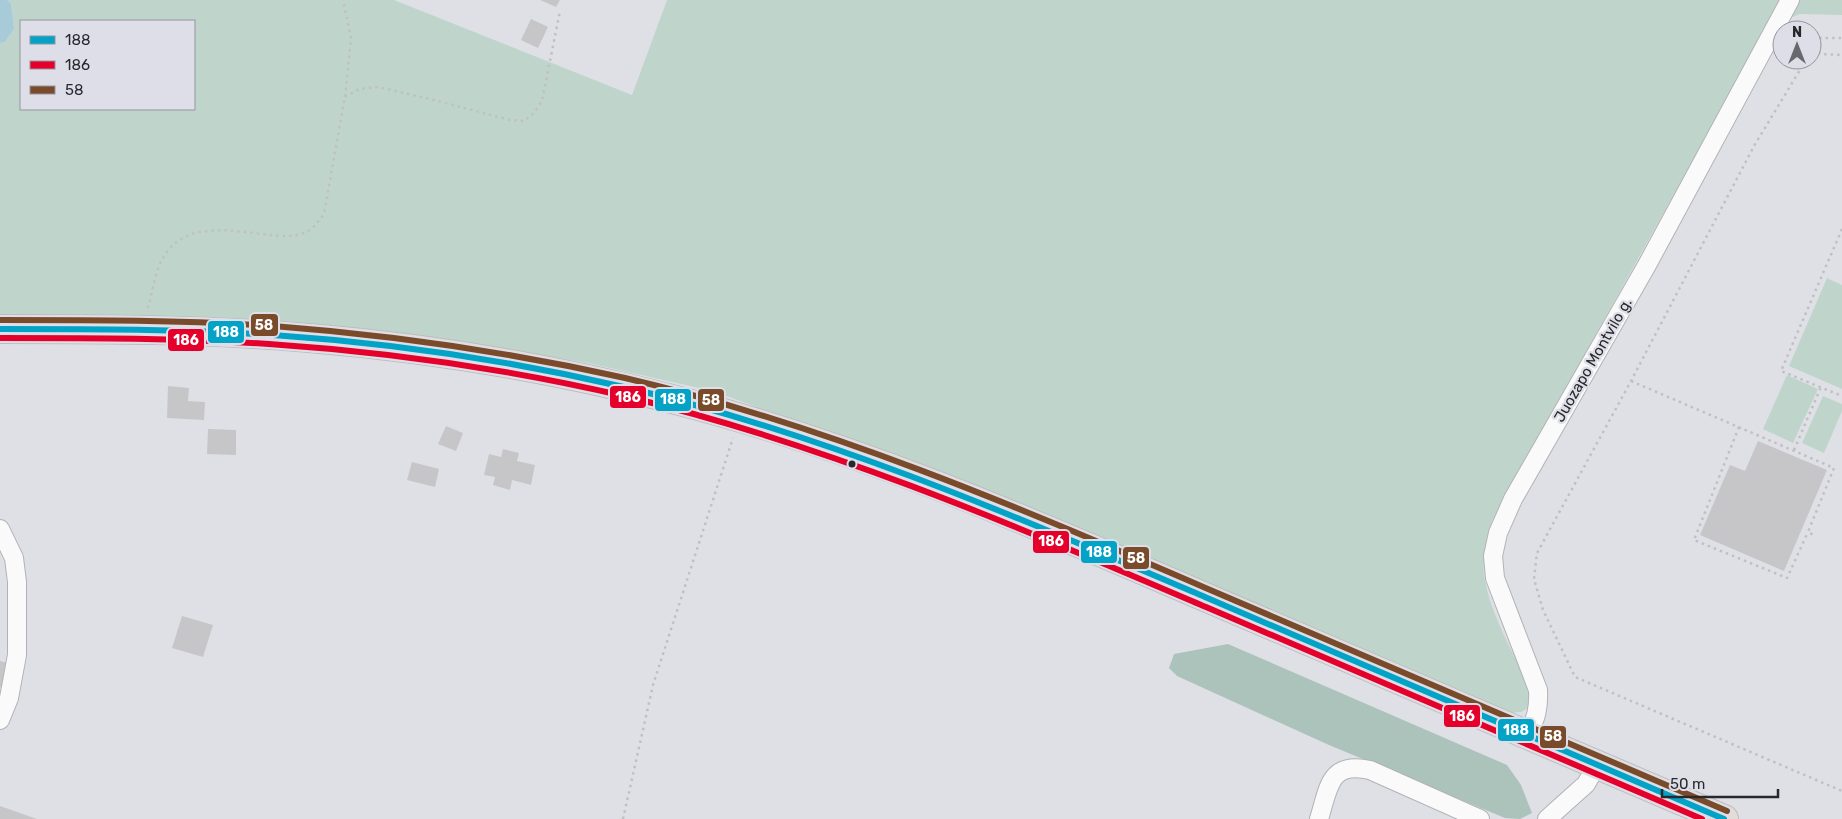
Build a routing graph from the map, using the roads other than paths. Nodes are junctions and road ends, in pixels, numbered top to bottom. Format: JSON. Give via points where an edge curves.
{"nodes":[{"id":1,"x":1790,"y":0,"type":"edge"},
{"id":2,"x":0,"y":329,"type":"edge"},
{"id":3,"x":0,"y":529,"type":"edge"},
{"id":4,"x":0,"y":720,"type":"edge"},
{"id":5,"x":1528,"y":735,"type":"junction"},
{"id":6,"x":1598,"y":765,"type":"junction"},
{"id":7,"x":1319,"y":819,"type":"edge"},
{"id":8,"x":1480,"y":819,"type":"edge"},
{"id":9,"x":1547,"y":819,"type":"edge"},
{"id":10,"x":1724,"y":819,"type":"edge"}],
"edges":[{"from":1,"to":5,"type":"street","name":"Juozapo Montvilo g.","via":[[1647,265],[1513,499],[1498,533],[1493,556],[1495,578],[1538,690],[1539,708]]},
{"from":2,"to":5,"type":"main road","via":[[146,329],[310,338],[501,363],[665,397],[740,417],[880,463],[1008,512]]},
{"from":3,"to":4,"type":"street","via":[[14,558],[17,582],[17,655],[10,698]]},
{"from":5,"to":6,"type":"main road"},
{"from":6,"to":9,"type":"street","via":[[1586,784]]},
{"from":6,"to":10,"type":"main road"},
{"from":7,"to":8,"type":"street","via":[[1336,774],[1357,767]]}]}
